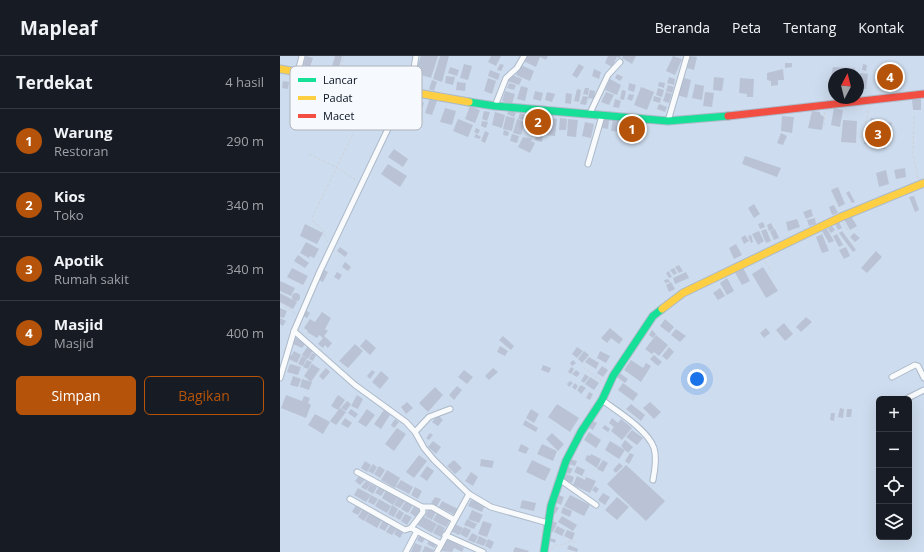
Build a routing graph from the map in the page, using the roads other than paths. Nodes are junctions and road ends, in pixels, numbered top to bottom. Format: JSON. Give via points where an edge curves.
{"nodes":[{"id":1,"x":302,"y":56,"type":"edge"},
{"id":2,"x":416,"y":56,"type":"edge"},
{"id":3,"x":524,"y":56,"type":"edge"},
{"id":4,"x":687,"y":56,"type":"edge"},
{"id":5,"x":620,"y":62,"type":"dead end"},
{"id":6,"x":299,"y":66,"type":"edge"},
{"id":7,"x":414,"y":66,"type":"edge"},
{"id":8,"x":422,"y":92,"type":"edge"},
{"id":9,"x":924,"y":94,"type":"edge"},
{"id":10,"x":495,"y":106,"type":"junction"},
{"id":11,"x":590,"y":111,"type":"junction"},
{"id":12,"x":602,"y":116,"type":"junction"},
{"id":13,"x":669,"y":117,"type":"junction"},
{"id":14,"x":389,"y":130,"type":"edge"},
{"id":15,"x":588,"y":164,"type":"dead end"},
{"id":16,"x":922,"y":184,"type":"edge"},
{"id":17,"x":294,"y":331,"type":"junction"},
{"id":18,"x":892,"y":377,"type":"dead end"},
{"id":19,"x":280,"y":378,"type":"edge"},
{"id":20,"x":924,"y":378,"type":"edge"},
{"id":21,"x":924,"y":390,"type":"edge"},
{"id":22,"x":912,"y":396,"type":"edge"},
{"id":23,"x":602,"y":400,"type":"junction"},
{"id":24,"x":450,"y":409,"type":"dead end"},
{"id":25,"x":415,"y":432,"type":"junction"},
{"id":26,"x":357,"y":472,"type":"dead end"},
{"id":27,"x":559,"y":479,"type":"junction"},
{"id":28,"x":653,"y":480,"type":"dead end"},
{"id":29,"x":469,"y":494,"type":"junction"},
{"id":30,"x":350,"y":499,"type":"dead end"},
{"id":31,"x":596,"y":505,"type":"dead end"},
{"id":32,"x":422,"y":507,"type":"junction"},
{"id":33,"x":453,"y":519,"type":"junction"},
{"id":34,"x":548,"y":523,"type":"junction"},
{"id":35,"x":411,"y":528,"type":"junction"},
{"id":36,"x":417,"y":531,"type":"junction"},
{"id":37,"x":445,"y":535,"type":"junction"},
{"id":38,"x":441,"y":544,"type":"junction"},
{"id":39,"x":469,"y":546,"type":"junction"},
{"id":40,"x":544,"y":551,"type":"edge"},
{"id":41,"x":406,"y":552,"type":"edge"},
{"id":42,"x":437,"y":552,"type":"edge"},
{"id":43,"x":466,"y":552,"type":"edge"},
{"id":44,"x":483,"y":552,"type":"edge"}],
"edges":[{"from":1,"to":6,"type":"street"},
{"from":2,"to":7,"type":"street"},
{"from":3,"to":10,"type":"street","via":[[517,68],[506,78]]},
{"from":4,"to":13,"type":"street"},
{"from":5,"to":11,"type":"street","via":[[608,75]]},
{"from":8,"to":10,"type":"street"},
{"from":9,"to":13,"type":"street","via":[[754,114]]},
{"from":10,"to":11,"type":"street"},
{"from":11,"to":12,"type":"street"},
{"from":12,"to":13,"type":"street"},
{"from":12,"to":15,"type":"street"},
{"from":14,"to":17,"type":"street","via":[[331,246]]},
{"from":16,"to":23,"type":"street","via":[[841,217],[683,293],[653,316],[608,386]]},
{"from":17,"to":19,"type":"street"},
{"from":17,"to":25,"type":"street","via":[[355,385],[396,413]]},
{"from":18,"to":20,"type":"street","via":[[915,365]]},
{"from":21,"to":22,"type":"street"},
{"from":23,"to":27,"type":"street","via":[[581,432]]},
{"from":23,"to":28,"type":"street","via":[[647,437],[654,448]]},
{"from":24,"to":25,"type":"street","via":[[429,417]]},
{"from":25,"to":29,"type":"street","via":[[434,460]]},
{"from":26,"to":32,"type":"street"},
{"from":27,"to":31,"type":"street"},
{"from":27,"to":34,"type":"street"},
{"from":29,"to":33,"type":"street"},
{"from":29,"to":34,"type":"street","via":[[491,507]]},
{"from":30,"to":35,"type":"street","via":[[401,529]]},
{"from":32,"to":33,"type":"street","via":[[432,507]]},
{"from":32,"to":35,"type":"street","via":[[423,512]]},
{"from":33,"to":37,"type":"street"},
{"from":34,"to":40,"type":"street"},
{"from":35,"to":36,"type":"street"},
{"from":36,"to":38,"type":"street"},
{"from":36,"to":41,"type":"street"},
{"from":37,"to":38,"type":"street"},
{"from":37,"to":39,"type":"street"},
{"from":38,"to":42,"type":"street"},
{"from":39,"to":43,"type":"street"},
{"from":39,"to":44,"type":"street"}]}
